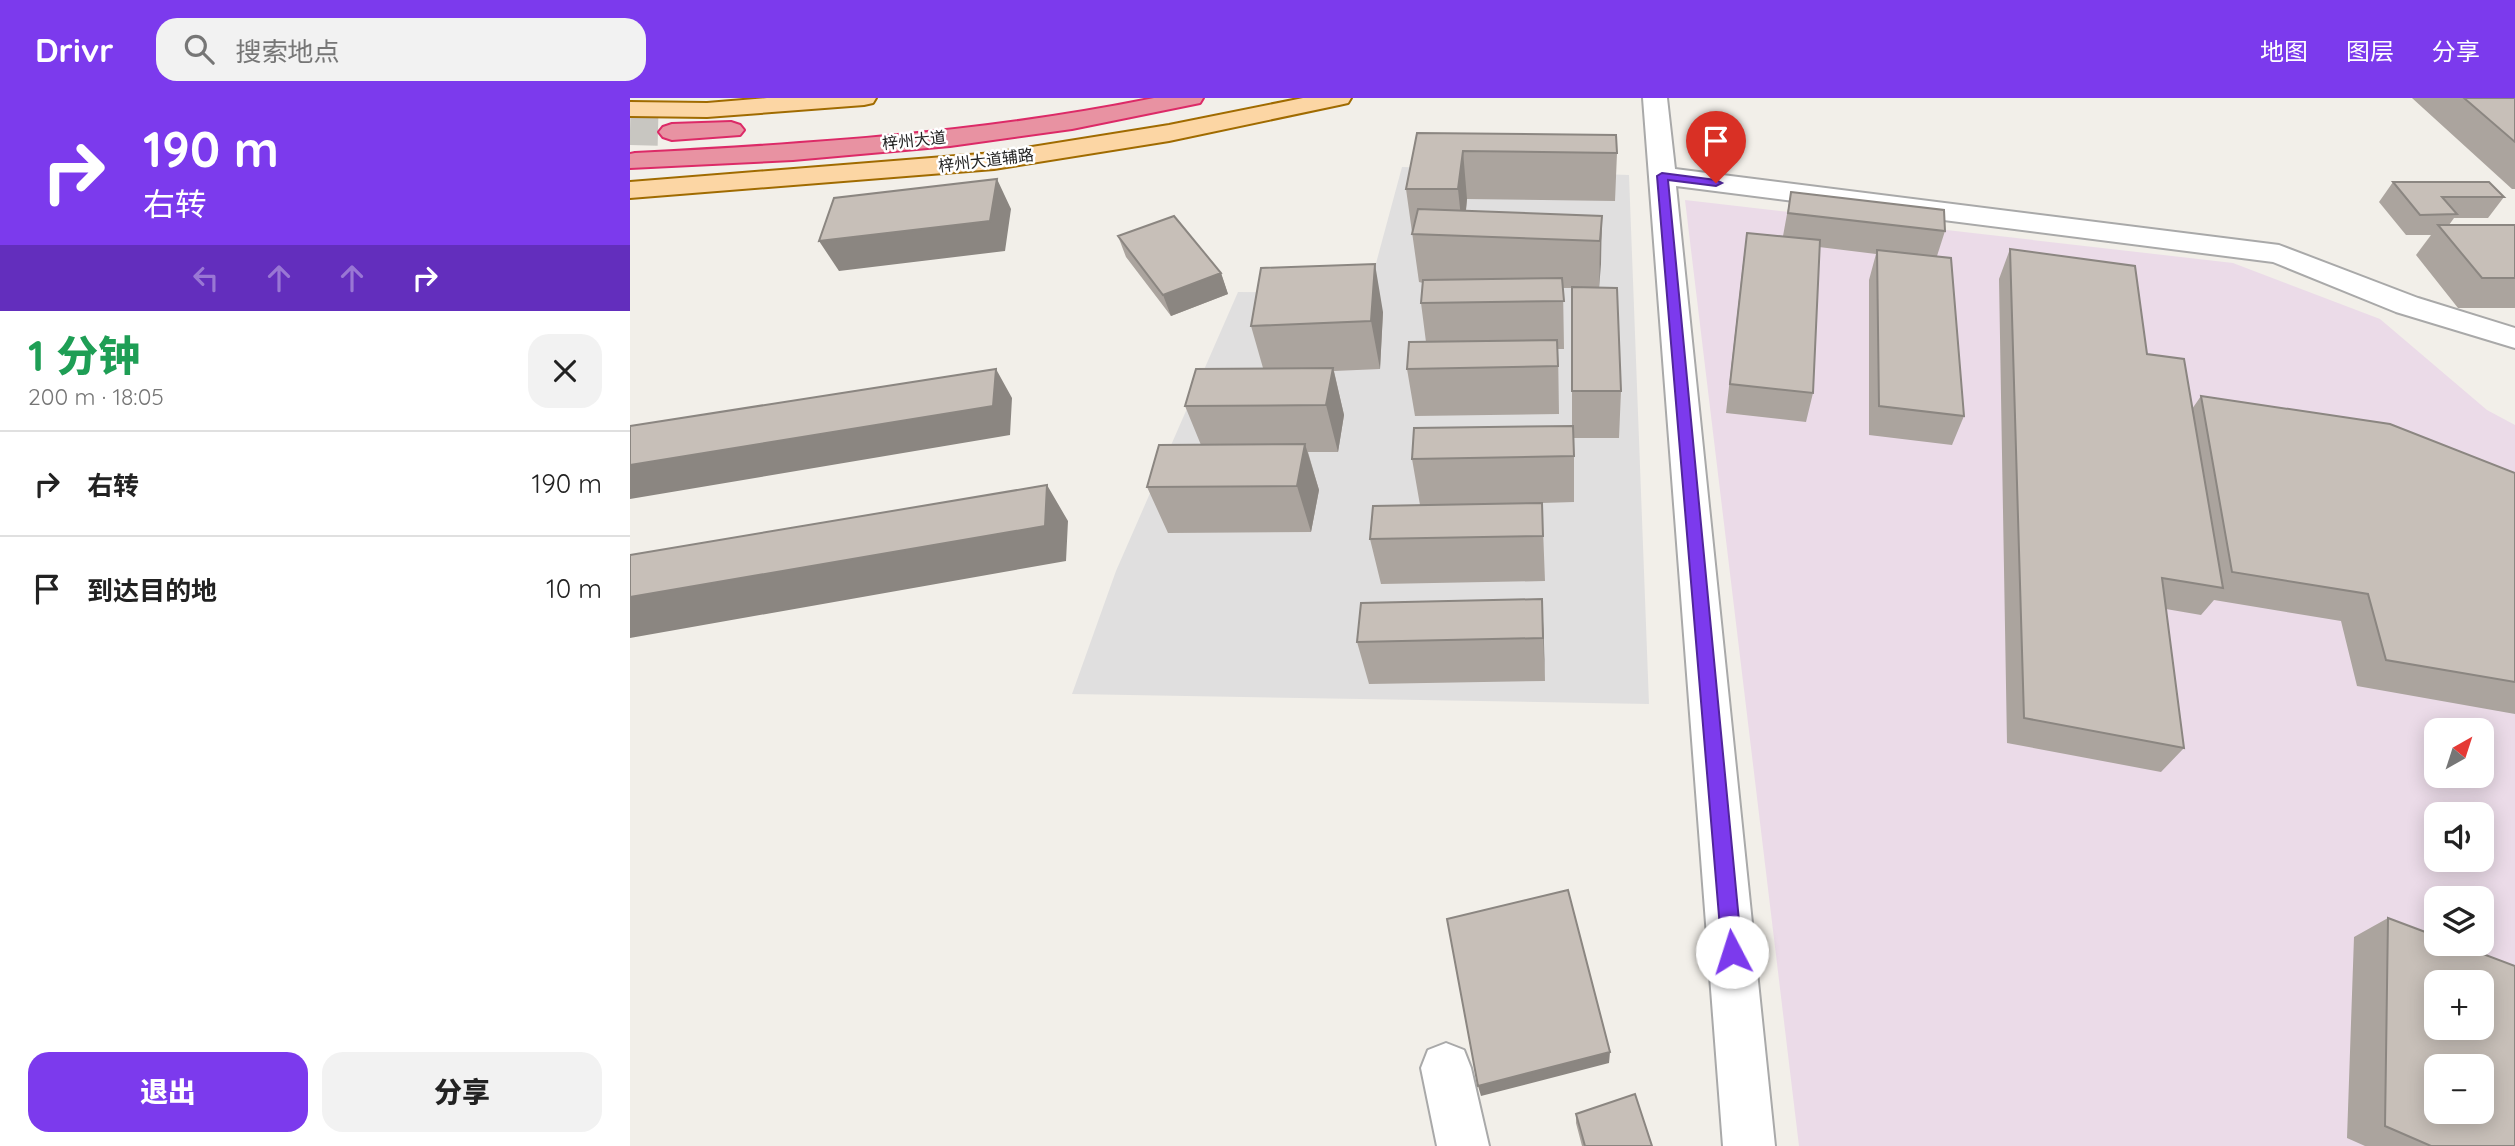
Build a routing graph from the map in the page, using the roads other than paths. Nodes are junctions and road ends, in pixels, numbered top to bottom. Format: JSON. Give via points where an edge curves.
{"nodes":[{"id":1,"x":1191,"y":98,"type":"edge"},
{"id":2,"x":1339,"y":98,"type":"edge"},
{"id":3,"x":1655,"y":98,"type":"edge"},
{"id":4,"x":630,"y":109,"type":"edge"},
{"id":5,"x":868,"y":109,"type":"edge"},
{"id":6,"x":707,"y":110,"type":"junction"},
{"id":7,"x":630,"y":131,"type":"tunnel mouth"},
{"id":8,"x":672,"y":132,"type":"tunnel mouth"},
{"id":9,"x":635,"y":162,"type":"dead end"},
{"id":10,"x":1662,"y":176,"type":"junction"},
{"id":11,"x":630,"y":190,"type":"edge"},
{"id":12,"x":2515,"y":338,"type":"edge"},
{"id":13,"x":1446,"y":1068,"type":"dead end"},
{"id":14,"x":1463,"y":1146,"type":"edge"},
{"id":15,"x":1749,"y":1146,"type":"edge"}],
"edges":[{"from":1,"to":9,"type":"highway","name":"梓州大道","via":[[1054,124],[912,141]]},
{"from":2,"to":11,"type":"main road","name":"梓州大道辅路","via":[[1169,133],[994,161]]},
{"from":3,"to":10,"type":"street"},
{"from":4,"to":6,"type":"main road"},
{"from":5,"to":6,"type":"main road"},
{"from":5,"to":8,"type":"highway","name":"梓州大道","via":[[808,126]]},
{"from":6,"to":7,"type":"main road"},
{"from":10,"to":12,"type":"street","via":[[2279,254],[2407,304]]},
{"from":10,"to":15,"type":"street"},
{"from":13,"to":14,"type":"street"}]}
